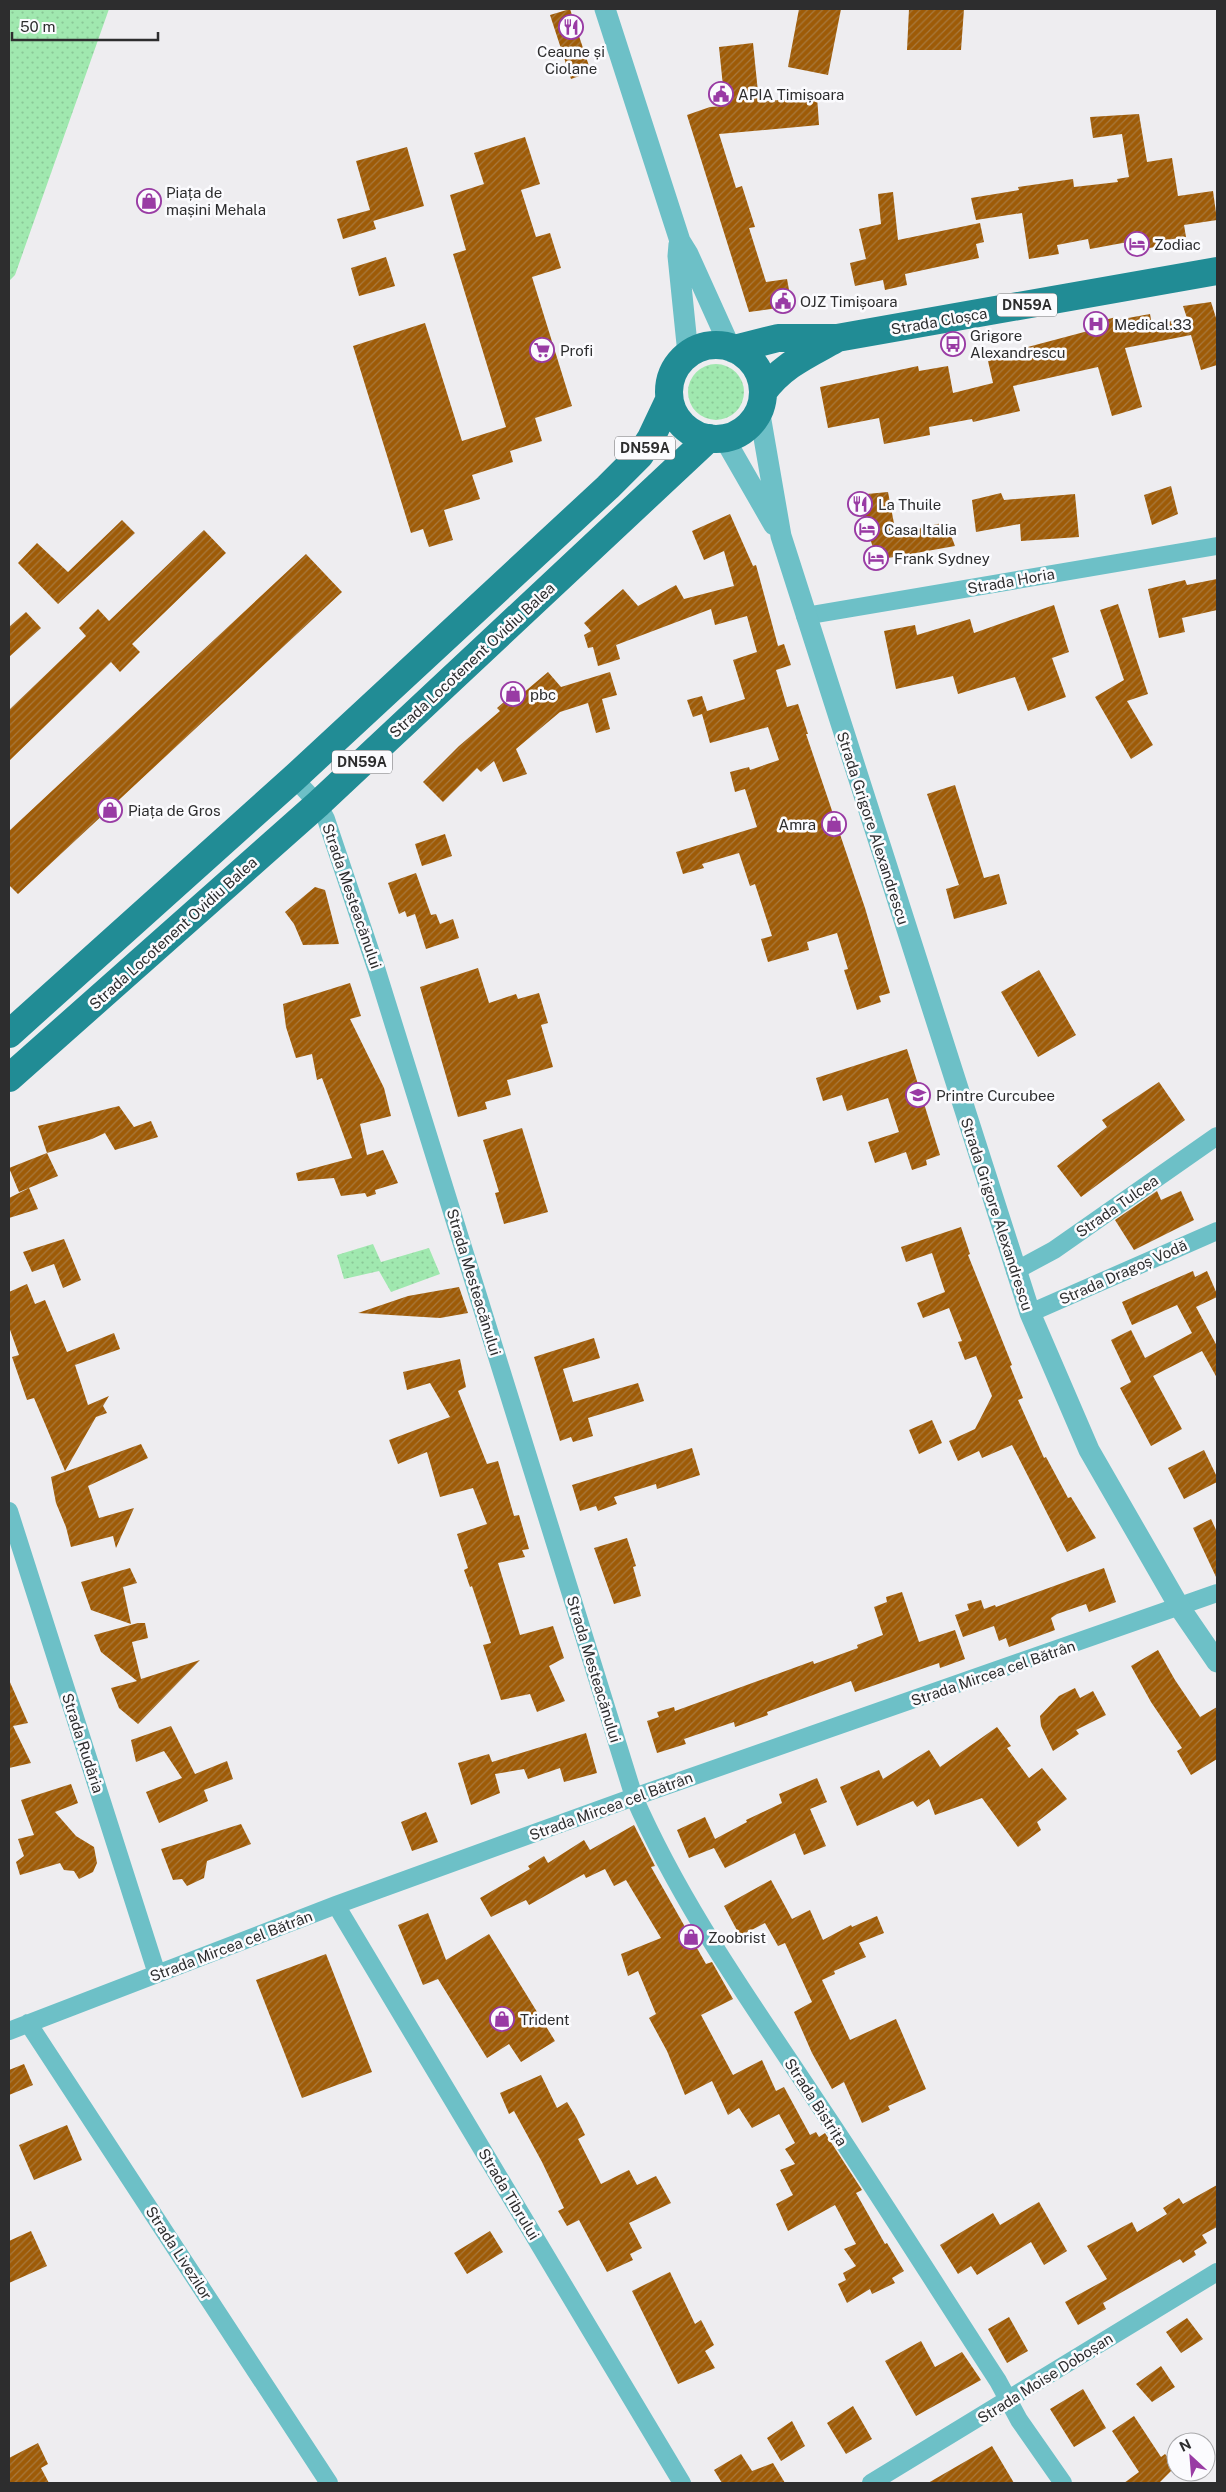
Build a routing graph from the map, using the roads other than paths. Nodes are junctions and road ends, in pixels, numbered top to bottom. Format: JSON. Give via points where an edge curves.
{"nodes":[{"id":1,"x":605,"y":9,"type":"edge"},
{"id":2,"x":680,"y":241,"type":"junction"},
{"id":3,"x":1217,"y":271,"type":"edge"},
{"id":4,"x":837,"y":338,"type":"junction"},
{"id":5,"x":732,"y":348,"type":"junction"},
{"id":6,"x":688,"y":354,"type":"junction"},
{"id":7,"x":669,"y":400,"type":"junction"},
{"id":8,"x":761,"y":400,"type":"junction"},
{"id":9,"x":717,"y":438,"type":"junction"},
{"id":10,"x":781,"y":536,"type":"junction"},
{"id":11,"x":1217,"y":546,"type":"edge"},
{"id":12,"x":806,"y":616,"type":"junction"},
{"id":13,"x":294,"y":778,"type":"junction"},
{"id":14,"x":318,"y":804,"type":"junction"},
{"id":15,"x":9,"y":1034,"type":"edge"},
{"id":16,"x":9,"y":1078,"type":"edge"},
{"id":17,"x":1217,"y":1136,"type":"edge"},
{"id":18,"x":1217,"y":1231,"type":"edge"},
{"id":19,"x":1015,"y":1271,"type":"junction"},
{"id":20,"x":1030,"y":1313,"type":"junction"},
{"id":21,"x":9,"y":1511,"type":"edge"},
{"id":22,"x":1217,"y":1593,"type":"edge"},
{"id":23,"x":1180,"y":1608,"type":"junction"},
{"id":24,"x":1217,"y":1662,"type":"edge"},
{"id":25,"x":634,"y":1797,"type":"junction"},
{"id":26,"x":336,"y":1905,"type":"junction"},
{"id":27,"x":157,"y":1974,"type":"junction"},
{"id":28,"x":28,"y":2023,"type":"junction"},
{"id":29,"x":9,"y":2030,"type":"edge"},
{"id":30,"x":1217,"y":2272,"type":"edge"},
{"id":31,"x":1008,"y":2401,"type":"junction"},
{"id":32,"x":329,"y":2483,"type":"edge"},
{"id":33,"x":682,"y":2483,"type":"edge"},
{"id":34,"x":871,"y":2483,"type":"edge"},
{"id":35,"x":1063,"y":2483,"type":"edge"}],
"edges":[{"from":1,"to":2,"type":"street"},
{"from":2,"to":5,"type":"street"},
{"from":2,"to":6,"type":"street","via":[[678,256]]},
{"from":3,"to":4,"type":"main road","name":"Strada Cloșca","number":"DN59A"},
{"from":4,"to":5,"type":"main road","name":"Strada Cloșca","number":"DN59A","via":[[778,338]]},
{"from":4,"to":8,"type":"main road","name":"Strada Cloșca","number":"DN59A","via":[[776,375]]},
{"from":5,"to":6,"type":"main road","number":"DN59A","via":[[704,347]]},
{"from":5,"to":8,"type":"main road","via":[[755,366]]},
{"from":6,"to":7,"type":"main road","number":"DN59A","via":[[673,372]]},
{"from":7,"to":9,"type":"main road","number":"DN59A","via":[[675,416],[686,428]]},
{"from":7,"to":13,"type":"main road","number":"DN59A","via":[[640,455]]},
{"from":8,"to":9,"type":"main road","number":"DN59A","via":[[749,425],[733,436]]},
{"from":8,"to":10,"type":"street","name":"Strada Grigore Alexandrescu"},
{"from":9,"to":10,"type":"street","name":"Strada Grigore Alexandrescu"},
{"from":9,"to":14,"type":"main road","name":"Strada Locotenent Ovidiu Balea","number":"DN59A"},
{"from":10,"to":12,"type":"street","name":"Strada Grigore Alexandrescu"},
{"from":11,"to":12,"type":"street","name":"Strada Horia"},
{"from":12,"to":19,"type":"street","name":"Strada Grigore Alexandrescu"},
{"from":13,"to":14,"type":"street","name":"Strada Mesteacănului"},
{"from":13,"to":15,"type":"main road","number":"DN59A"},
{"from":14,"to":16,"type":"main road","name":"Strada Locotenent Ovidiu Balea","number":"DN59A"},
{"from":14,"to":25,"type":"street","name":"Strada Mesteacănului","via":[[377,970]]},
{"from":17,"to":19,"type":"street","name":"Strada Tulcea","via":[[1054,1250]]},
{"from":18,"to":20,"type":"street","name":"Strada Dragoș Vodă"},
{"from":19,"to":20,"type":"street","name":"Strada Grigore Alexandrescu"},
{"from":20,"to":23,"type":"street","name":"Strada Grigore Alexandrescu","via":[[1089,1450]]},
{"from":21,"to":27,"type":"street","name":"Strada Rudăria"},
{"from":22,"to":23,"type":"street","name":"Strada Mircea cel Bătrân"},
{"from":23,"to":24,"type":"street","name":"Strada Grigore Alexandrescu"},
{"from":23,"to":25,"type":"street","name":"Strada Mircea cel Bătrân"},
{"from":25,"to":26,"type":"street","name":"Strada Mircea cel Bătrân"},
{"from":25,"to":31,"type":"street","name":"Strada Bistrița","via":[[650,1833],[732,1975],[820,2106]]},
{"from":26,"to":27,"type":"street","name":"Strada Mircea cel Bătrân"},
{"from":26,"to":33,"type":"street","name":"Strada Tibrului"},
{"from":27,"to":28,"type":"street","name":"Strada Mircea cel Bătrân"},
{"from":28,"to":29,"type":"street","name":"Strada Mircea cel Bătrân"},
{"from":28,"to":32,"type":"street","name":"Strada Livezilor"},
{"from":30,"to":31,"type":"street","name":"Strada Moise Doboșan"},
{"from":31,"to":34,"type":"street","name":"Strada Moise Doboșan"},
{"from":31,"to":35,"type":"street","name":"Strada Bistrița"}]}
